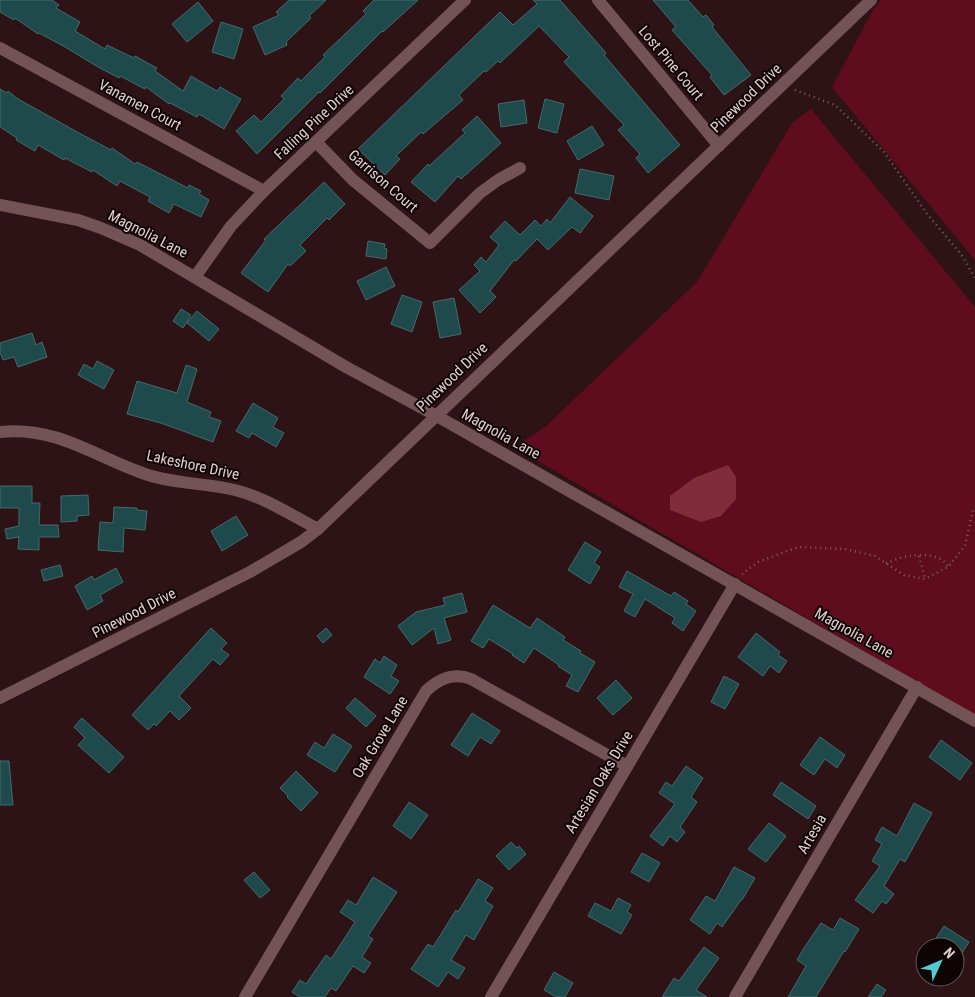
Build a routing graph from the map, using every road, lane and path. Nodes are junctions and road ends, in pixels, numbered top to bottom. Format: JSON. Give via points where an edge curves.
{"nodes":[{"id":1,"x":465,"y":0,"type":"edge"},
{"id":2,"x":598,"y":0,"type":"edge"},
{"id":3,"x":871,"y":0,"type":"edge"},
{"id":4,"x":0,"y":48,"type":"edge"},
{"id":5,"x":782,"y":86,"type":"junction"},
{"id":6,"x":316,"y":142,"type":"junction"},
{"id":7,"x":719,"y":146,"type":"junction"},
{"id":8,"x":520,"y":168,"type":"dead end"},
{"id":9,"x":264,"y":191,"type":"junction"},
{"id":10,"x":0,"y":205,"type":"edge"},
{"id":11,"x":194,"y":277,"type":"junction"},
{"id":12,"x":975,"y":278,"type":"edge"},
{"id":13,"x":435,"y":415,"type":"junction"},
{"id":14,"x":0,"y":432,"type":"edge"},
{"id":15,"x":973,"y":510,"type":"dead end"},
{"id":16,"x":318,"y":528,"type":"junction"},
{"id":17,"x":919,"y":556,"type":"junction"},
{"id":18,"x":886,"y":563,"type":"junction"},
{"id":19,"x":948,"y":567,"type":"junction"},
{"id":20,"x":925,"y":579,"type":"junction"},
{"id":21,"x":735,"y":584,"type":"junction"},
{"id":22,"x":917,"y":687,"type":"junction"},
{"id":23,"x":0,"y":698,"type":"edge"},
{"id":24,"x":975,"y":721,"type":"edge"},
{"id":25,"x":628,"y":766,"type":"junction"},
{"id":26,"x":245,"y":997,"type":"edge"},
{"id":27,"x":491,"y":997,"type":"edge"},
{"id":28,"x":735,"y":997,"type":"edge"}],
"edges":[{"from":1,"to":6,"type":"street","name":"Falling Pine Drive"},
{"from":2,"to":7,"type":"street","name":"Lost Pine Court"},
{"from":3,"to":5,"type":"street","name":"Pinewood Drive"},
{"from":4,"to":9,"type":"street","name":"Vanamen Court"},
{"from":5,"to":7,"type":"street","name":"Pinewood Drive"},
{"from":5,"to":12,"type":"path","via":[[835,105],[884,152],[927,214],[961,254]]},
{"from":6,"to":8,"type":"street","name":"Garrison Court","via":[[353,180],[430,242],[480,193]]},
{"from":6,"to":9,"type":"street","name":"Falling Pine Drive"},
{"from":7,"to":13,"type":"street","name":"Pinewood Drive"},
{"from":9,"to":11,"type":"street","name":"Falling Pine Drive","via":[[231,226]]},
{"from":10,"to":11,"type":"street","name":"Magnolia Lane","via":[[78,220],[101,228],[140,245]]},
{"from":11,"to":13,"type":"street","name":"Magnolia Lane","via":[[346,367]]},
{"from":13,"to":16,"type":"street","name":"Pinewood Drive"},
{"from":13,"to":21,"type":"street","name":"Magnolia Lane"},
{"from":14,"to":16,"type":"street","name":"Lakeshore Drive","via":[[17,430],[48,435],[149,475],[237,490]]},
{"from":15,"to":19,"type":"path","via":[[965,546]]},
{"from":16,"to":23,"type":"street","name":"Pinewood Drive","via":[[250,572]]},
{"from":17,"to":18,"type":"path"},
{"from":17,"to":19,"type":"path","via":[[938,556],[946,561]]},
{"from":17,"to":20,"type":"path"},
{"from":18,"to":20,"type":"path","via":[[904,575]]},
{"from":18,"to":21,"type":"path","via":[[874,556],[845,549],[798,548],[758,562],[743,572]]},
{"from":19,"to":20,"type":"path"},
{"from":21,"to":22,"type":"street","name":"Magnolia Lane"},
{"from":21,"to":25,"type":"street","name":"Artesian Oaks Drive"},
{"from":22,"to":24,"type":"street","name":"Magnolia Lane"},
{"from":22,"to":28,"type":"street","name":"Artesia"},
{"from":25,"to":26,"type":"street","name":"Oak Grove Lane","via":[[471,679],[456,676],[440,680],[426,691]]},
{"from":25,"to":27,"type":"street","name":"Artesian Oaks Drive"}]}
